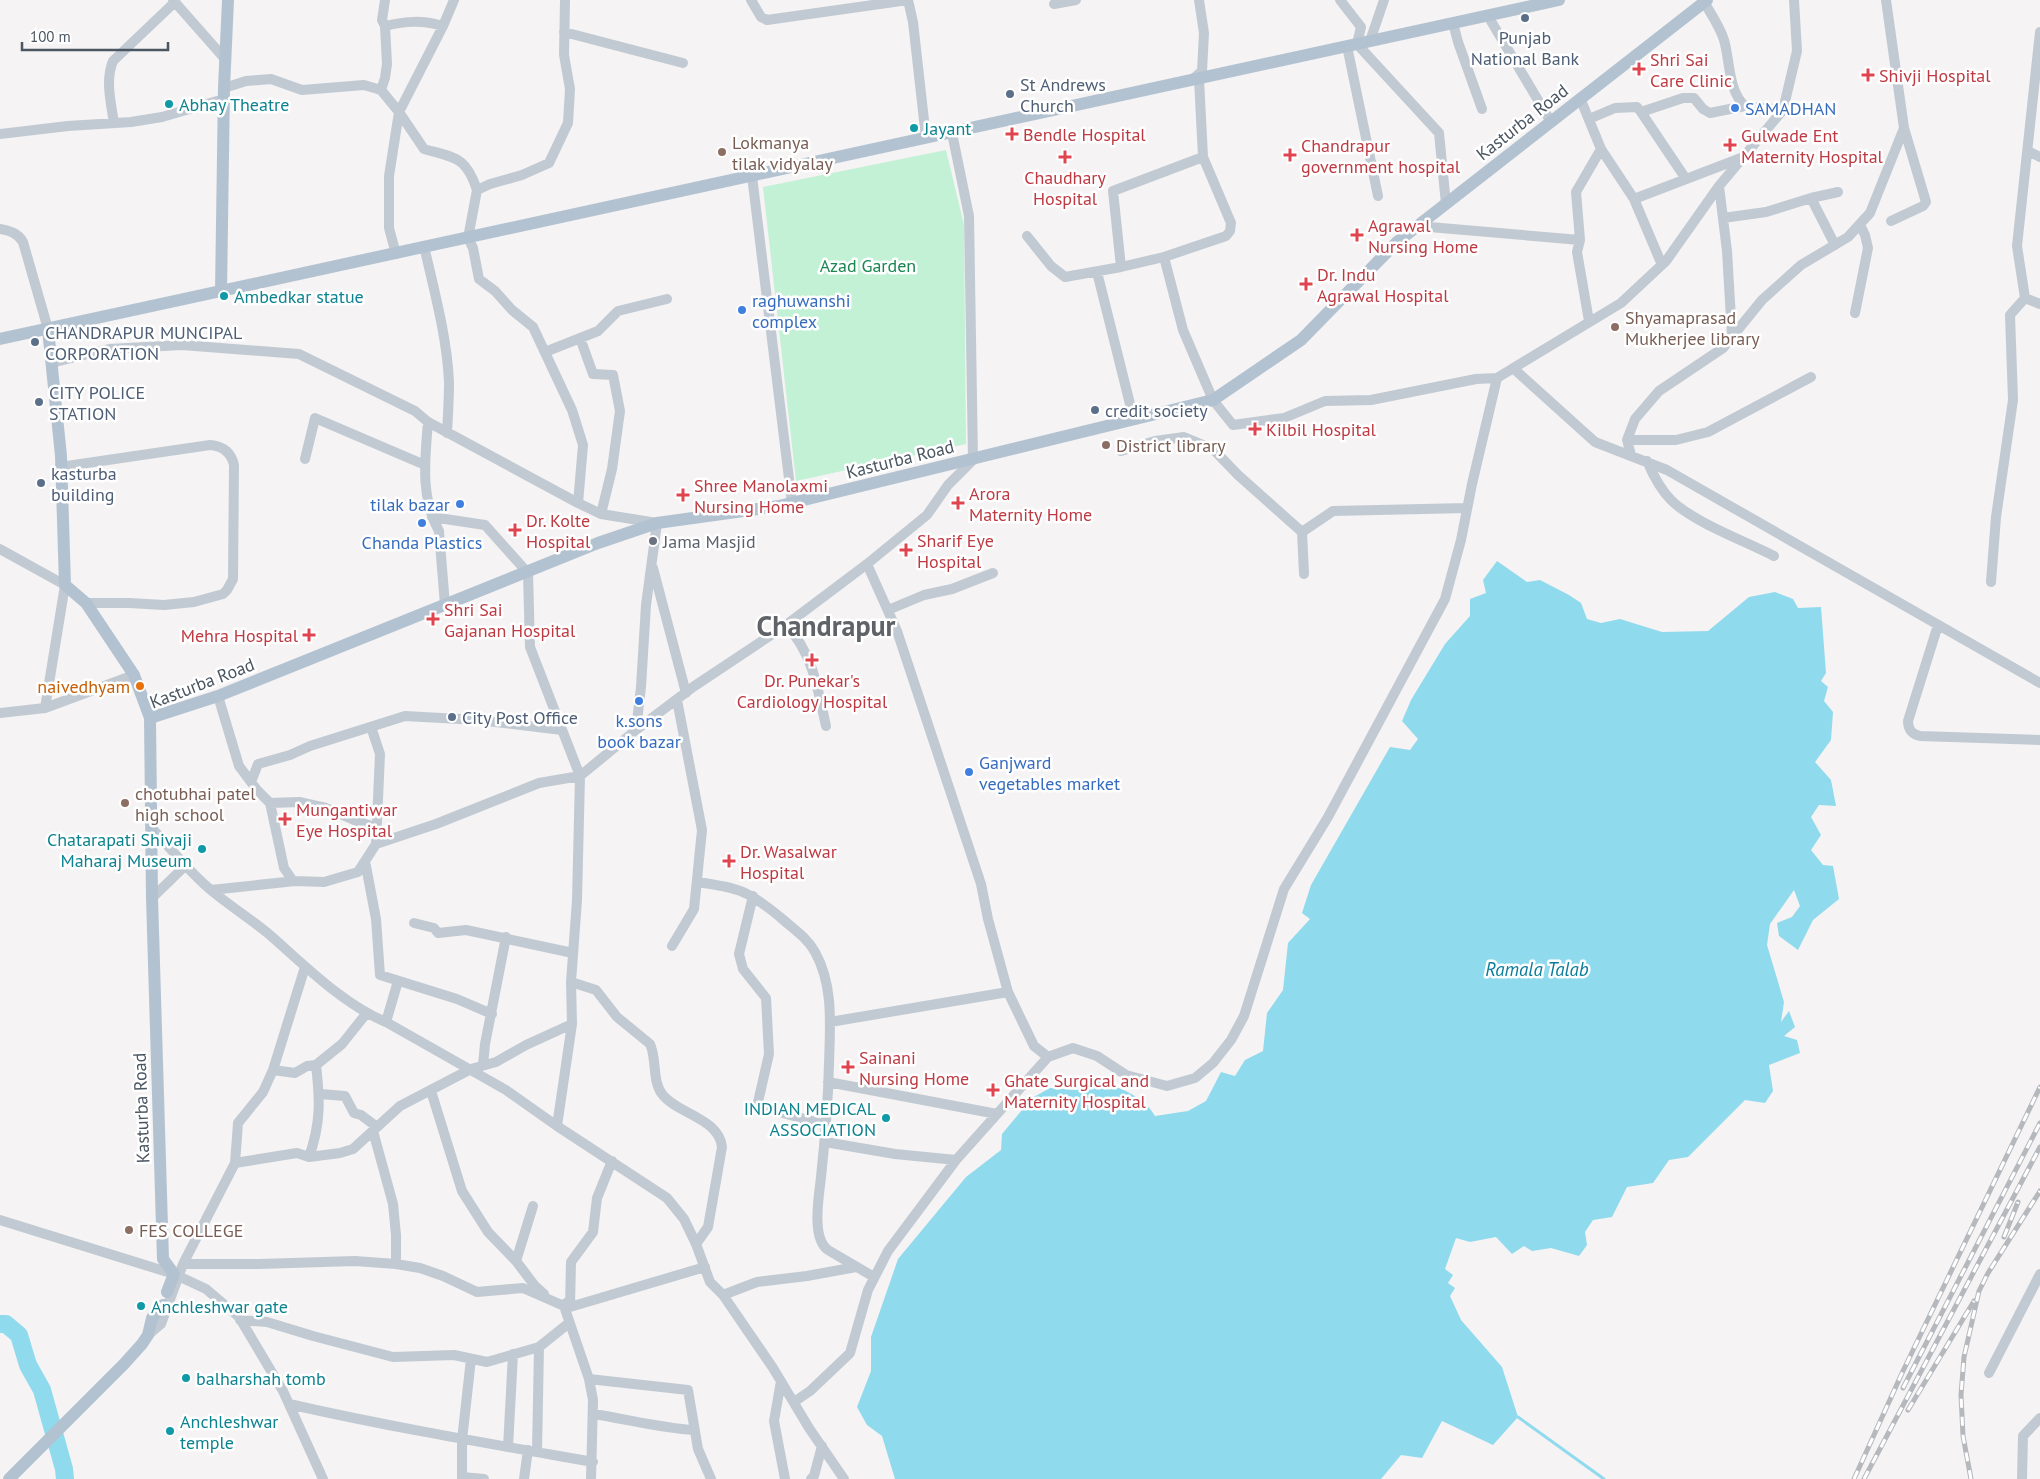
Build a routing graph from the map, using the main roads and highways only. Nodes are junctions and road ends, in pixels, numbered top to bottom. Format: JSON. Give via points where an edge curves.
{"nodes":[{"id":1,"x":228,"y":0,"type":"edge"},
{"id":2,"x":1558,"y":0,"type":"edge"},
{"id":3,"x":1706,"y":1,"type":"edge"},
{"id":4,"x":221,"y":292,"type":"junction"},
{"id":5,"x":48,"y":329,"type":"junction"},
{"id":6,"x":0,"y":339,"type":"edge"},
{"id":7,"x":150,"y":718,"type":"junction"},
{"id":8,"x":167,"y":1292,"type":"dead end"},
{"id":9,"x":163,"y":1306,"type":"dead end"},
{"id":10,"x":9,"y":1479,"type":"edge"}],
"edges":[{"from":1,"to":4,"type":"main road"},
{"from":2,"to":4,"type":"main road"},
{"from":3,"to":7,"type":"main road","name":"Kasturba Road","via":[[1397,242],[1301,340],[1213,400],[792,503],[657,522],[218,696]]},
{"from":4,"to":5,"type":"main road"},
{"from":5,"to":6,"type":"main road"},
{"from":5,"to":7,"type":"main road","via":[[61,456],[65,585],[86,603],[134,674]]},
{"from":7,"to":8,"type":"main road","name":"Kasturba Road","via":[[163,1259],[178,1271]]},
{"from":9,"to":10,"type":"main road","via":[[152,1318],[148,1335],[124,1364]]}]}
